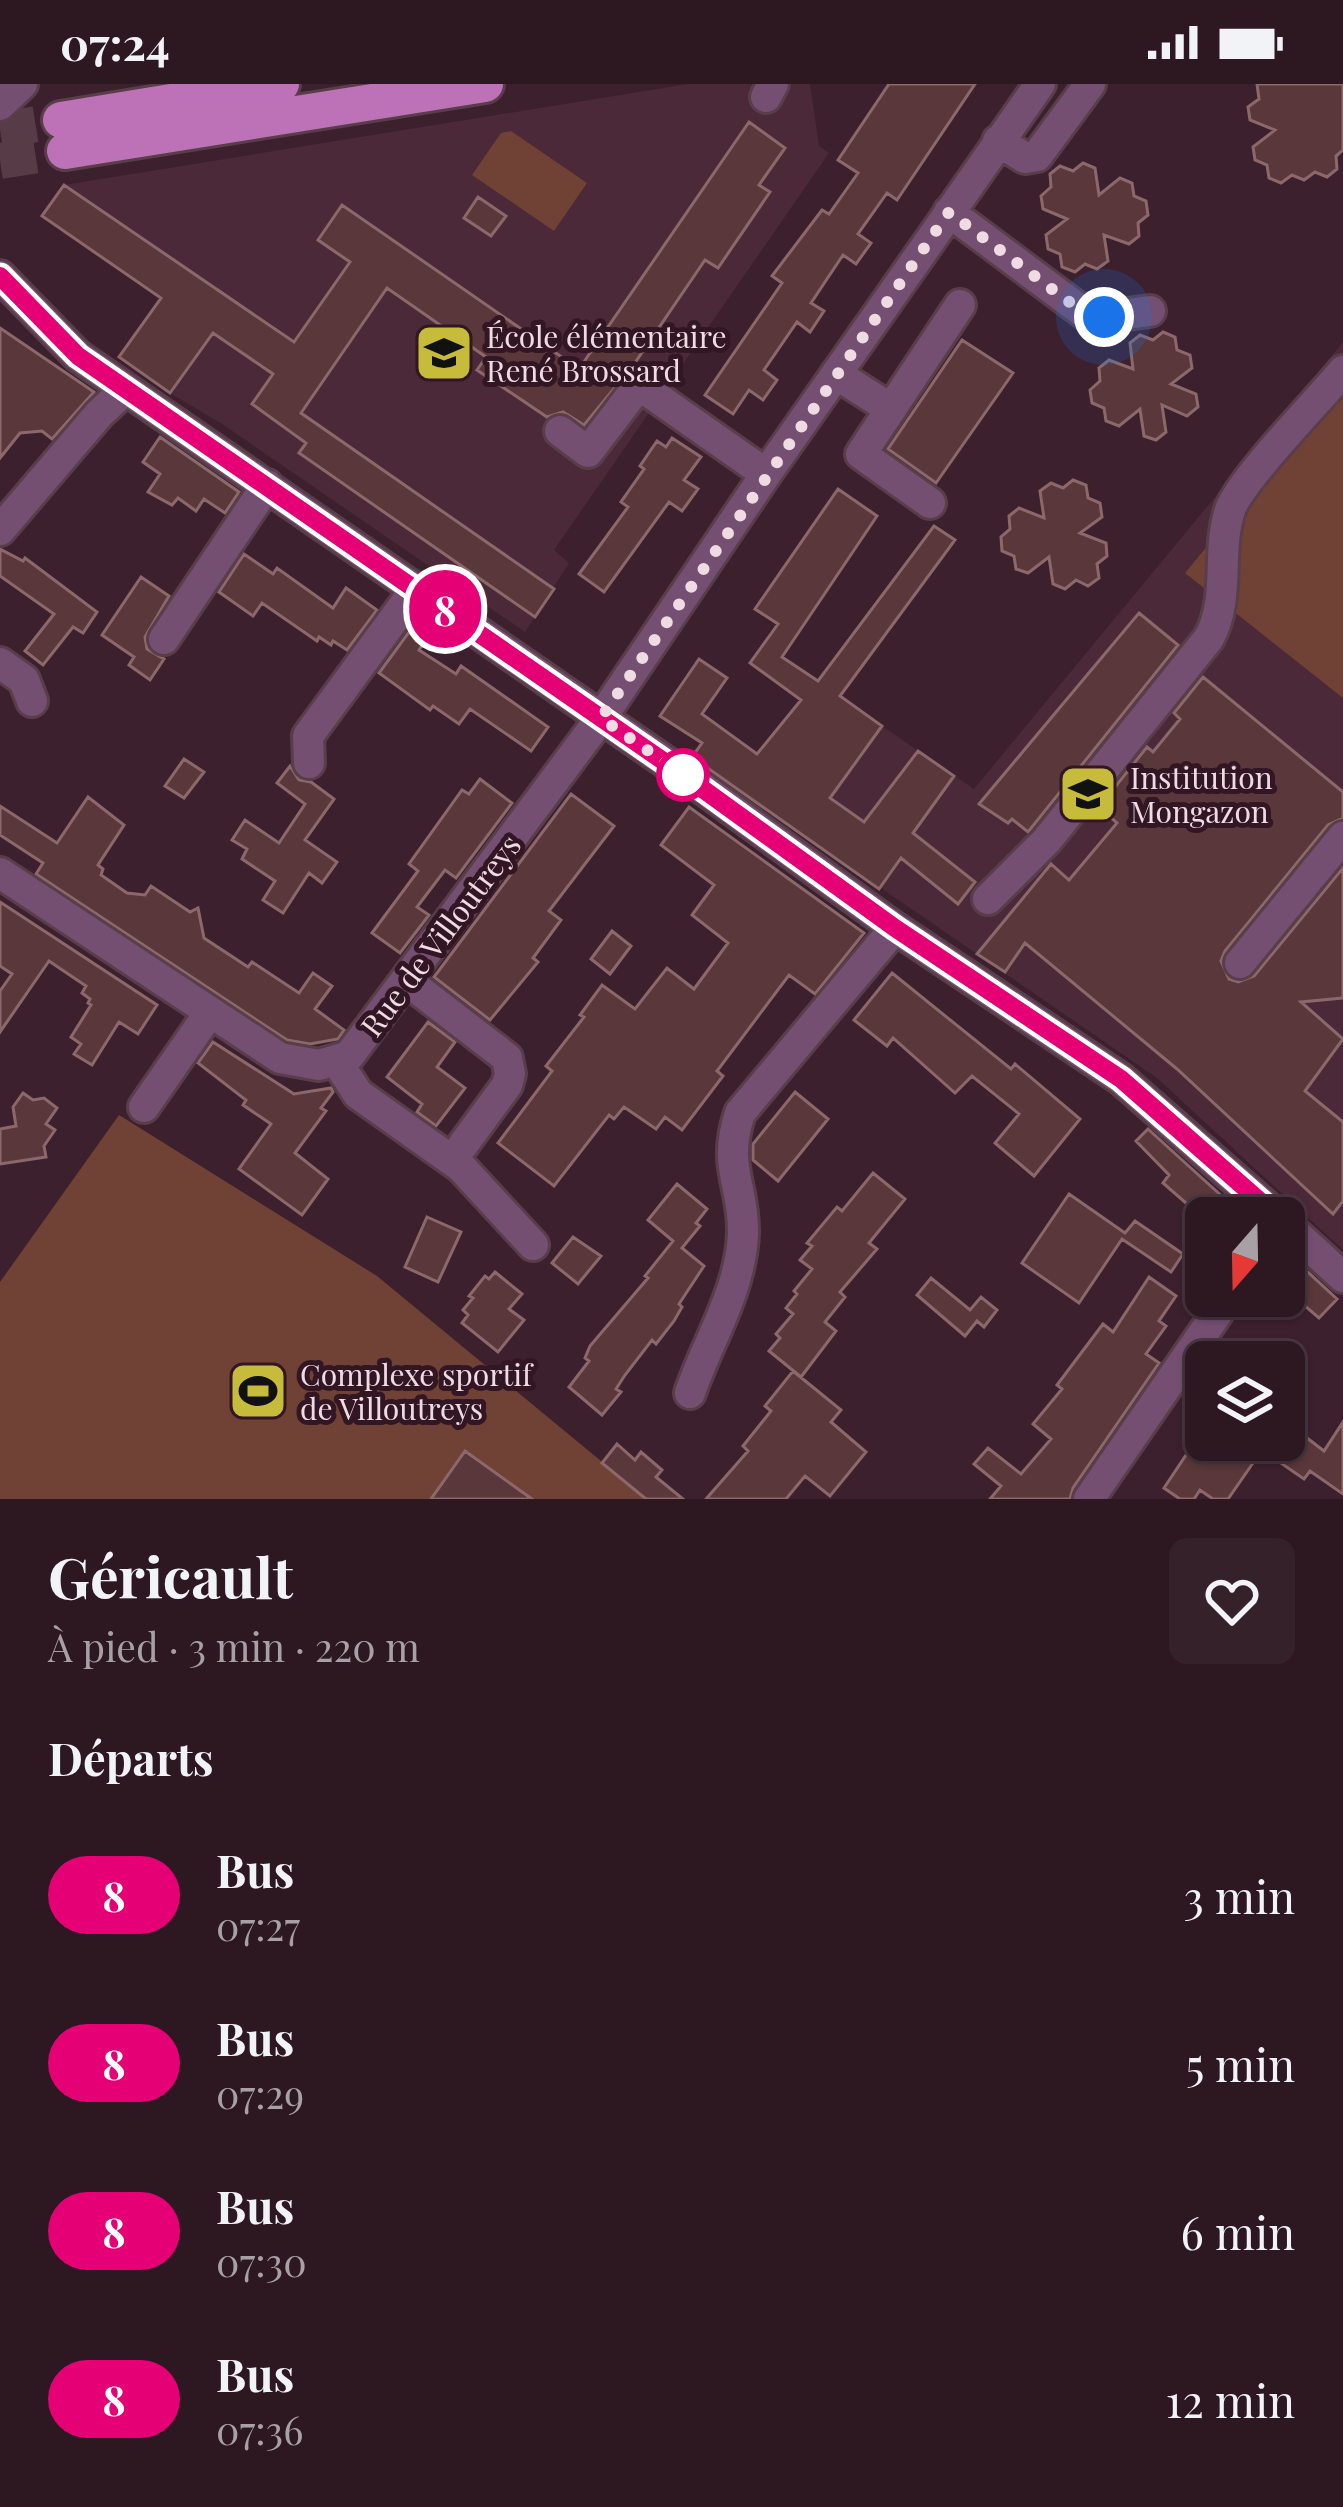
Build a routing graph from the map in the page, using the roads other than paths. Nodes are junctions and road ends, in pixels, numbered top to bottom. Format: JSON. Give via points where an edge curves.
{"nodes":[{"id":1,"x":22,"y":84,"type":"edge"},
{"id":2,"x":281,"y":84,"type":"edge"},
{"id":3,"x":484,"y":84,"type":"edge"},
{"id":4,"x":1090,"y":84,"type":"edge"},
{"id":5,"x":1036,"y":86,"type":"edge"},
{"id":6,"x":0,"y":106,"type":"edge"},
{"id":7,"x":998,"y":141,"type":"junction"},
{"id":8,"x":949,"y":212,"type":"junction"},
{"id":9,"x":0,"y":276,"type":"edge"},
{"id":10,"x":960,"y":305,"type":"dead end"},
{"id":11,"x":1150,"y":311,"type":"dead end"},
{"id":12,"x":1343,"y":371,"type":"edge"},
{"id":13,"x":836,"y":374,"type":"junction"},
{"id":14,"x":126,"y":389,"type":"junction"},
{"id":15,"x":891,"y":409,"type":"junction"},
{"id":16,"x":560,"y":431,"type":"dead end"},
{"id":17,"x":766,"y":474,"type":"junction"},
{"id":18,"x":267,"y":485,"type":"junction"},
{"id":19,"x":930,"y":503,"type":"dead end"},
{"id":20,"x":0,"y":530,"type":"edge"},
{"id":21,"x":416,"y":589,"type":"junction"},
{"id":22,"x":164,"y":639,"type":"dead end"},
{"id":23,"x":0,"y":663,"type":"edge"},
{"id":24,"x":32,"y":701,"type":"dead end"},
{"id":25,"x":601,"y":718,"type":"junction"},
{"id":26,"x":309,"y":763,"type":"dead end"},
{"id":27,"x":1343,"y":837,"type":"edge"},
{"id":28,"x":0,"y":873,"type":"edge"},
{"id":29,"x":988,"y":898,"type":"dead end"},
{"id":30,"x":895,"y":928,"type":"junction"},
{"id":31,"x":1240,"y":963,"type":"dead end"},
{"id":32,"x":406,"y":980,"type":"junction"},
{"id":33,"x":210,"y":1012,"type":"junction"},
{"id":34,"x":336,"y":1060,"type":"junction"},
{"id":35,"x":144,"y":1107,"type":"dead end"},
{"id":36,"x":463,"y":1145,"type":"dead end"},
{"id":37,"x":1255,"y":1197,"type":"edge"},
{"id":38,"x":1305,"y":1242,"type":"edge"},
{"id":39,"x":532,"y":1245,"type":"dead end"},
{"id":40,"x":1343,"y":1277,"type":"edge"},
{"id":41,"x":1215,"y":1317,"type":"edge"},
{"id":42,"x":690,"y":1393,"type":"dead end"},
{"id":43,"x":1089,"y":1499,"type":"edge"}],
"edges":[{"from":1,"to":6,"type":"street"},
{"from":2,"to":3,"type":"main road","via":[[63,135]]},
{"from":4,"to":7,"type":"street","via":[[1037,156],[1025,158]]},
{"from":5,"to":7,"type":"street","name":"Rue de Villoutreys"},
{"from":7,"to":8,"type":"street","name":"Rue de Villoutreys"},
{"from":8,"to":11,"type":"street","via":[[1083,311]]},
{"from":8,"to":13,"type":"street","name":"Rue de Villoutreys"},
{"from":9,"to":14,"type":"street","via":[[64,344]]},
{"from":10,"to":15,"type":"street"},
{"from":12,"to":29,"type":"street","via":[[1235,498],[1220,617],[1209,638],[1047,841]]},
{"from":13,"to":15,"type":"street"},
{"from":13,"to":17,"type":"street","name":"Rue de Villoutreys"},
{"from":14,"to":18,"type":"street"},
{"from":14,"to":20,"type":"street"},
{"from":15,"to":19,"type":"street","via":[[861,454]]},
{"from":16,"to":17,"type":"street","via":[[588,452],[639,386]]},
{"from":17,"to":25,"type":"street","name":"Rue de Villoutreys"},
{"from":18,"to":21,"type":"street"},
{"from":18,"to":22,"type":"street"},
{"from":21,"to":25,"type":"street"},
{"from":21,"to":26,"type":"street","via":[[308,736]]},
{"from":23,"to":24,"type":"street","via":[[24,680]]},
{"from":25,"to":30,"type":"street"},
{"from":25,"to":32,"type":"street","name":"Rue de Villoutreys"},
{"from":27,"to":31,"type":"street"},
{"from":28,"to":33,"type":"street","name":"Rue de Villoutreys"},
{"from":30,"to":37,"type":"street","via":[[1136,1090]]},
{"from":30,"to":42,"type":"street","via":[[740,1113],[730,1144],[740,1254]]},
{"from":32,"to":34,"type":"street","name":"Rue de Villoutreys","via":[[349,1056]]},
{"from":32,"to":36,"type":"street","via":[[508,1058],[507,1085]]},
{"from":33,"to":34,"type":"street","name":"Rue de Villoutreys","via":[[280,1058]]},
{"from":33,"to":35,"type":"street"},
{"from":34,"to":39,"type":"street","via":[[358,1094],[461,1167]]},
{"from":38,"to":40,"type":"street"},
{"from":41,"to":43,"type":"street"}]}
